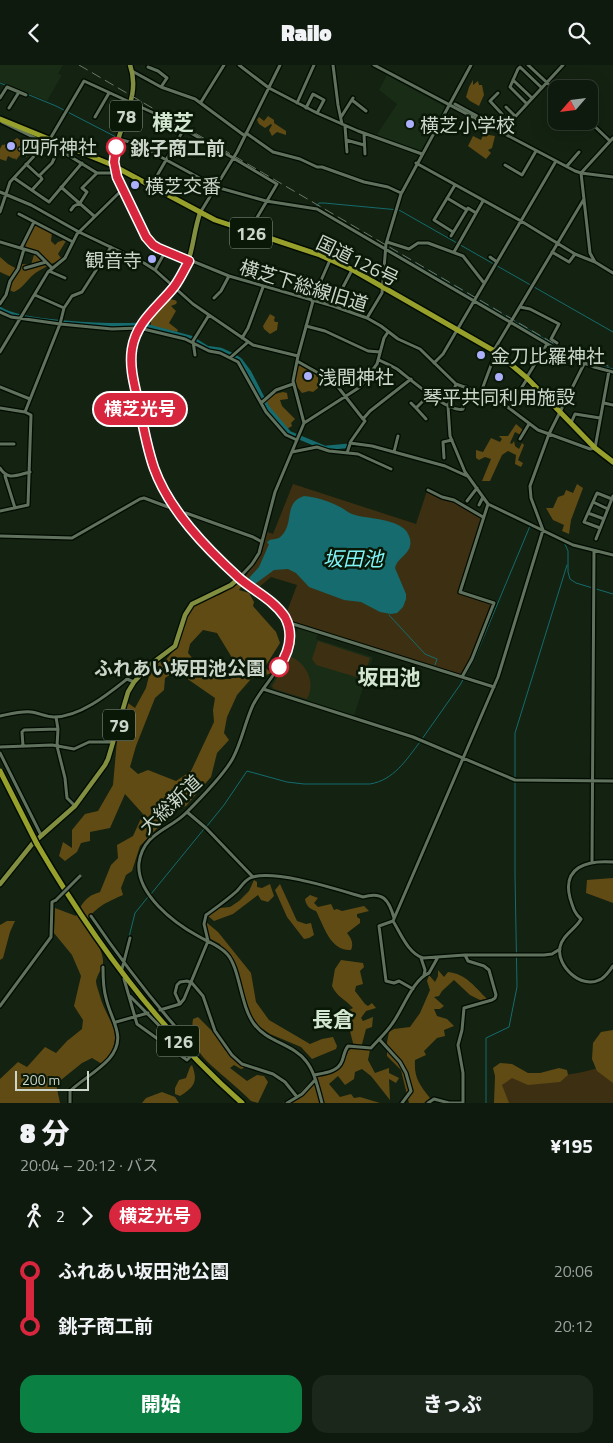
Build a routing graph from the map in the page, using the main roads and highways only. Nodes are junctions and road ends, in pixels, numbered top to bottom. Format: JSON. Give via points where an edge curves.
{"nodes":[{"id":1,"x":130,"y":65,"type":"edge"},
{"id":2,"x":1,"y":120,"type":"edge"},
{"id":3,"x":115,"y":166,"type":"junction"},
{"id":4,"x":200,"y":213,"type":"junction"},
{"id":5,"x":613,"y":462,"type":"edge"},
{"id":6,"x":0,"y":771,"type":"edge"},
{"id":7,"x":0,"y":883,"type":"edge"},
{"id":8,"x":242,"y":1103,"type":"edge"}],
"edges":[{"from":1,"to":3,"type":"main road","number":"78","via":[[131,103],[118,139]]},
{"from":2,"to":3,"type":"highway","name":"国道126号","number":"126","via":[[47,142],[61,143]]},
{"from":3,"to":4,"type":"highway","name":"国道126号","number":"126"},
{"from":4,"to":5,"type":"highway","name":"国道126号","number":"126","via":[[352,269],[495,351],[527,378],[595,449]]},
{"from":4,"to":7,"type":"main road","number":"79","via":[[189,261],[174,287],[139,328],[133,347],[132,368],[151,459],[163,488],[178,514],[239,578],[192,604],[184,615],[174,646],[151,664],[128,692],[105,765],[76,806],[41,835]]},
{"from":6,"to":8,"type":"highway","number":"126","bridge":true,"via":[[37,844],[87,924],[179,1042]]}]}
